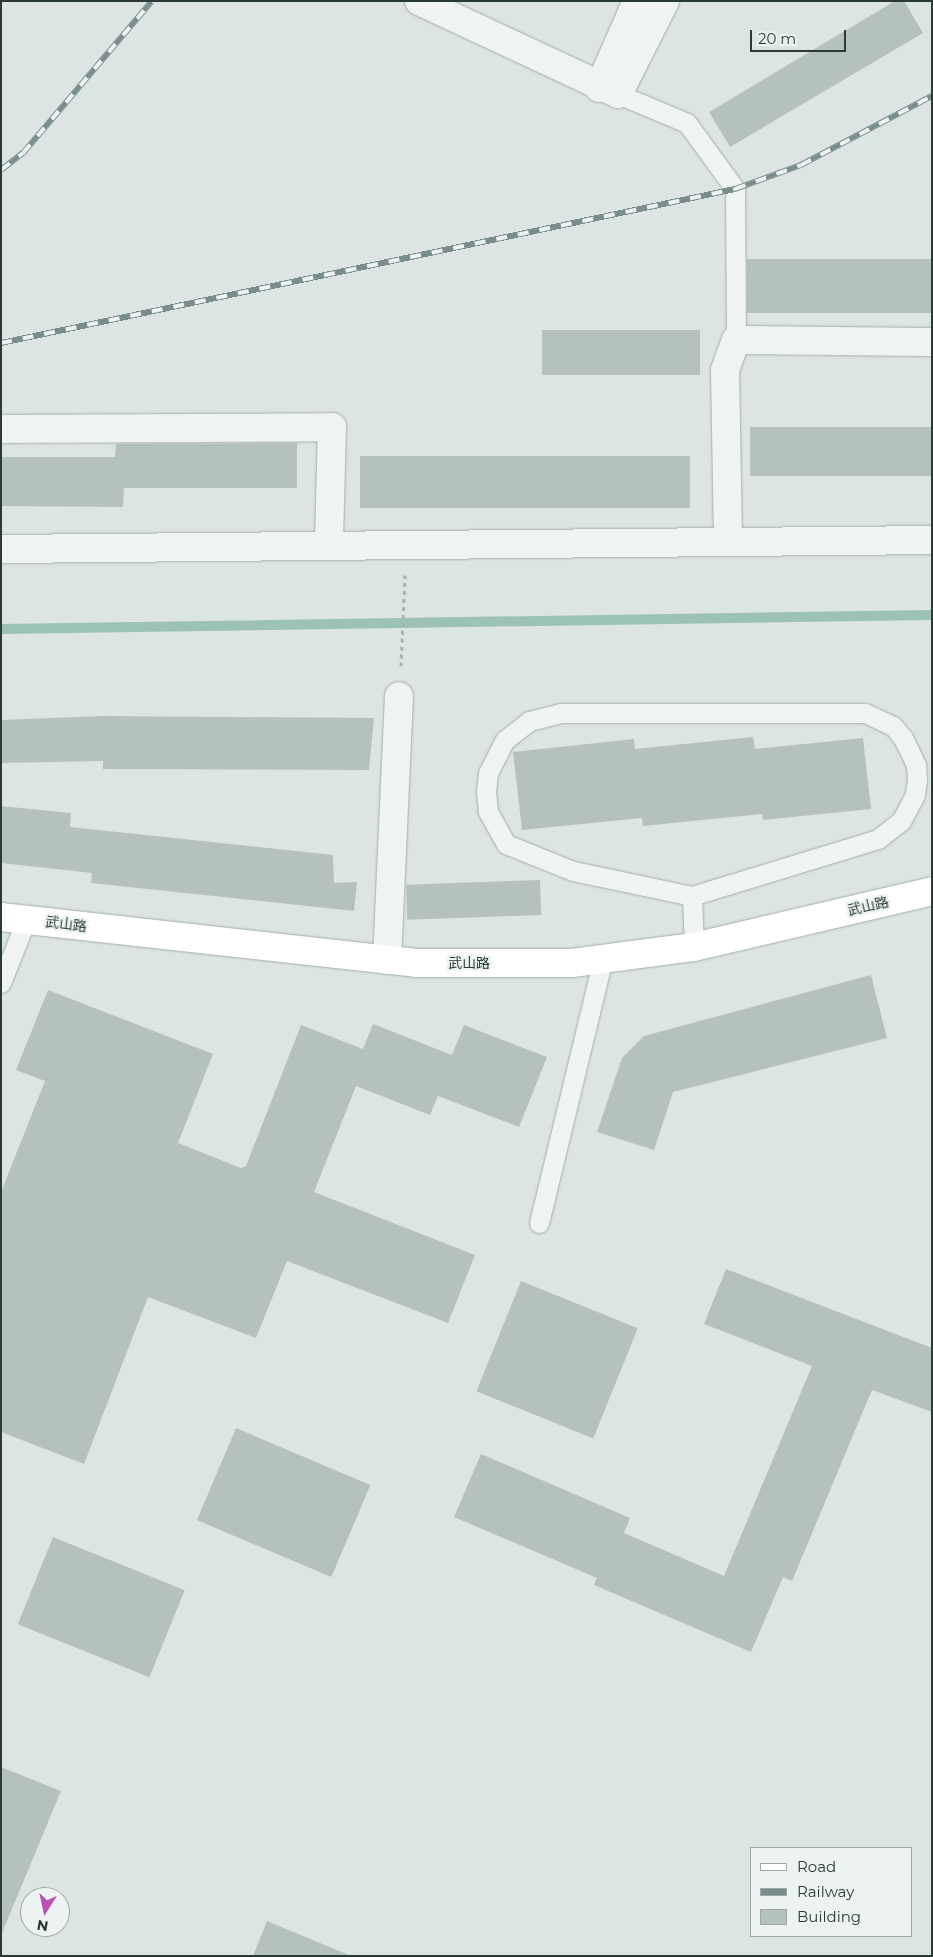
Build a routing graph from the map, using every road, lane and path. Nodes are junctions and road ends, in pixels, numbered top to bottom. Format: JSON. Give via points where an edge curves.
{"nodes":[{"id":1,"x":419,"y":1,"type":"edge"},
{"id":2,"x":637,"y":1,"type":"edge"},
{"id":3,"x":665,"y":1,"type":"edge"},
{"id":4,"x":608,"y":91,"type":"junction"},
{"id":5,"x":736,"y":340,"type":"junction"},
{"id":6,"x":932,"y":342,"type":"edge"},
{"id":7,"x":1,"y":429,"type":"edge"},
{"id":8,"x":932,"y":540,"type":"edge"},
{"id":9,"x":728,"y":541,"type":"junction"},
{"id":10,"x":329,"y":545,"type":"junction"},
{"id":11,"x":1,"y":548,"type":"edge"},
{"id":12,"x":404,"y":599,"type":"dead end"},
{"id":13,"x":399,"y":696,"type":"joint"},
{"id":14,"x":932,"y":891,"type":"edge"},
{"id":15,"x":692,"y":896,"type":"junction"},
{"id":16,"x":13,"y":918,"type":"edge"},
{"id":17,"x":694,"y":947,"type":"junction"},
{"id":18,"x":603,"y":958,"type":"junction"},
{"id":19,"x":387,"y":960,"type":"junction"},
{"id":20,"x":1,"y":983,"type":"edge"},
{"id":21,"x":539,"y":1223,"type":"dead end"}],
"edges":[{"from":1,"to":4,"type":"street"},
{"from":2,"to":4,"type":"street"},
{"from":3,"to":4,"type":"street"},
{"from":4,"to":5,"type":"lane","via":[[687,123],[735,190]]},
{"from":5,"to":6,"type":"street"},
{"from":5,"to":9,"type":"street","via":[[725,370]]},
{"from":7,"to":10,"type":"street","via":[[332,428]]},
{"from":8,"to":9,"type":"street"},
{"from":9,"to":10,"type":"street"},
{"from":10,"to":11,"type":"street"},
{"from":12,"to":13,"type":"path"},
{"from":13,"to":19,"type":"street"},
{"from":14,"to":17,"type":"main road","name":"武山路"},
{"from":15,"to":15,"type":"lane","via":[[891,832],[915,795],[916,765],[903,738],[865,713],[560,713],[530,721],[505,740],[488,774],[486,792],[488,811],[506,844],[573,871]]},
{"from":15,"to":17,"type":"lane"},
{"from":16,"to":19,"type":"main road","name":"武山路"},
{"from":16,"to":20,"type":"lane"},
{"from":17,"to":18,"type":"main road","name":"武山路"},
{"from":18,"to":19,"type":"main road","name":"武山路","via":[[572,963]]},
{"from":18,"to":21,"type":"lane"}]}
